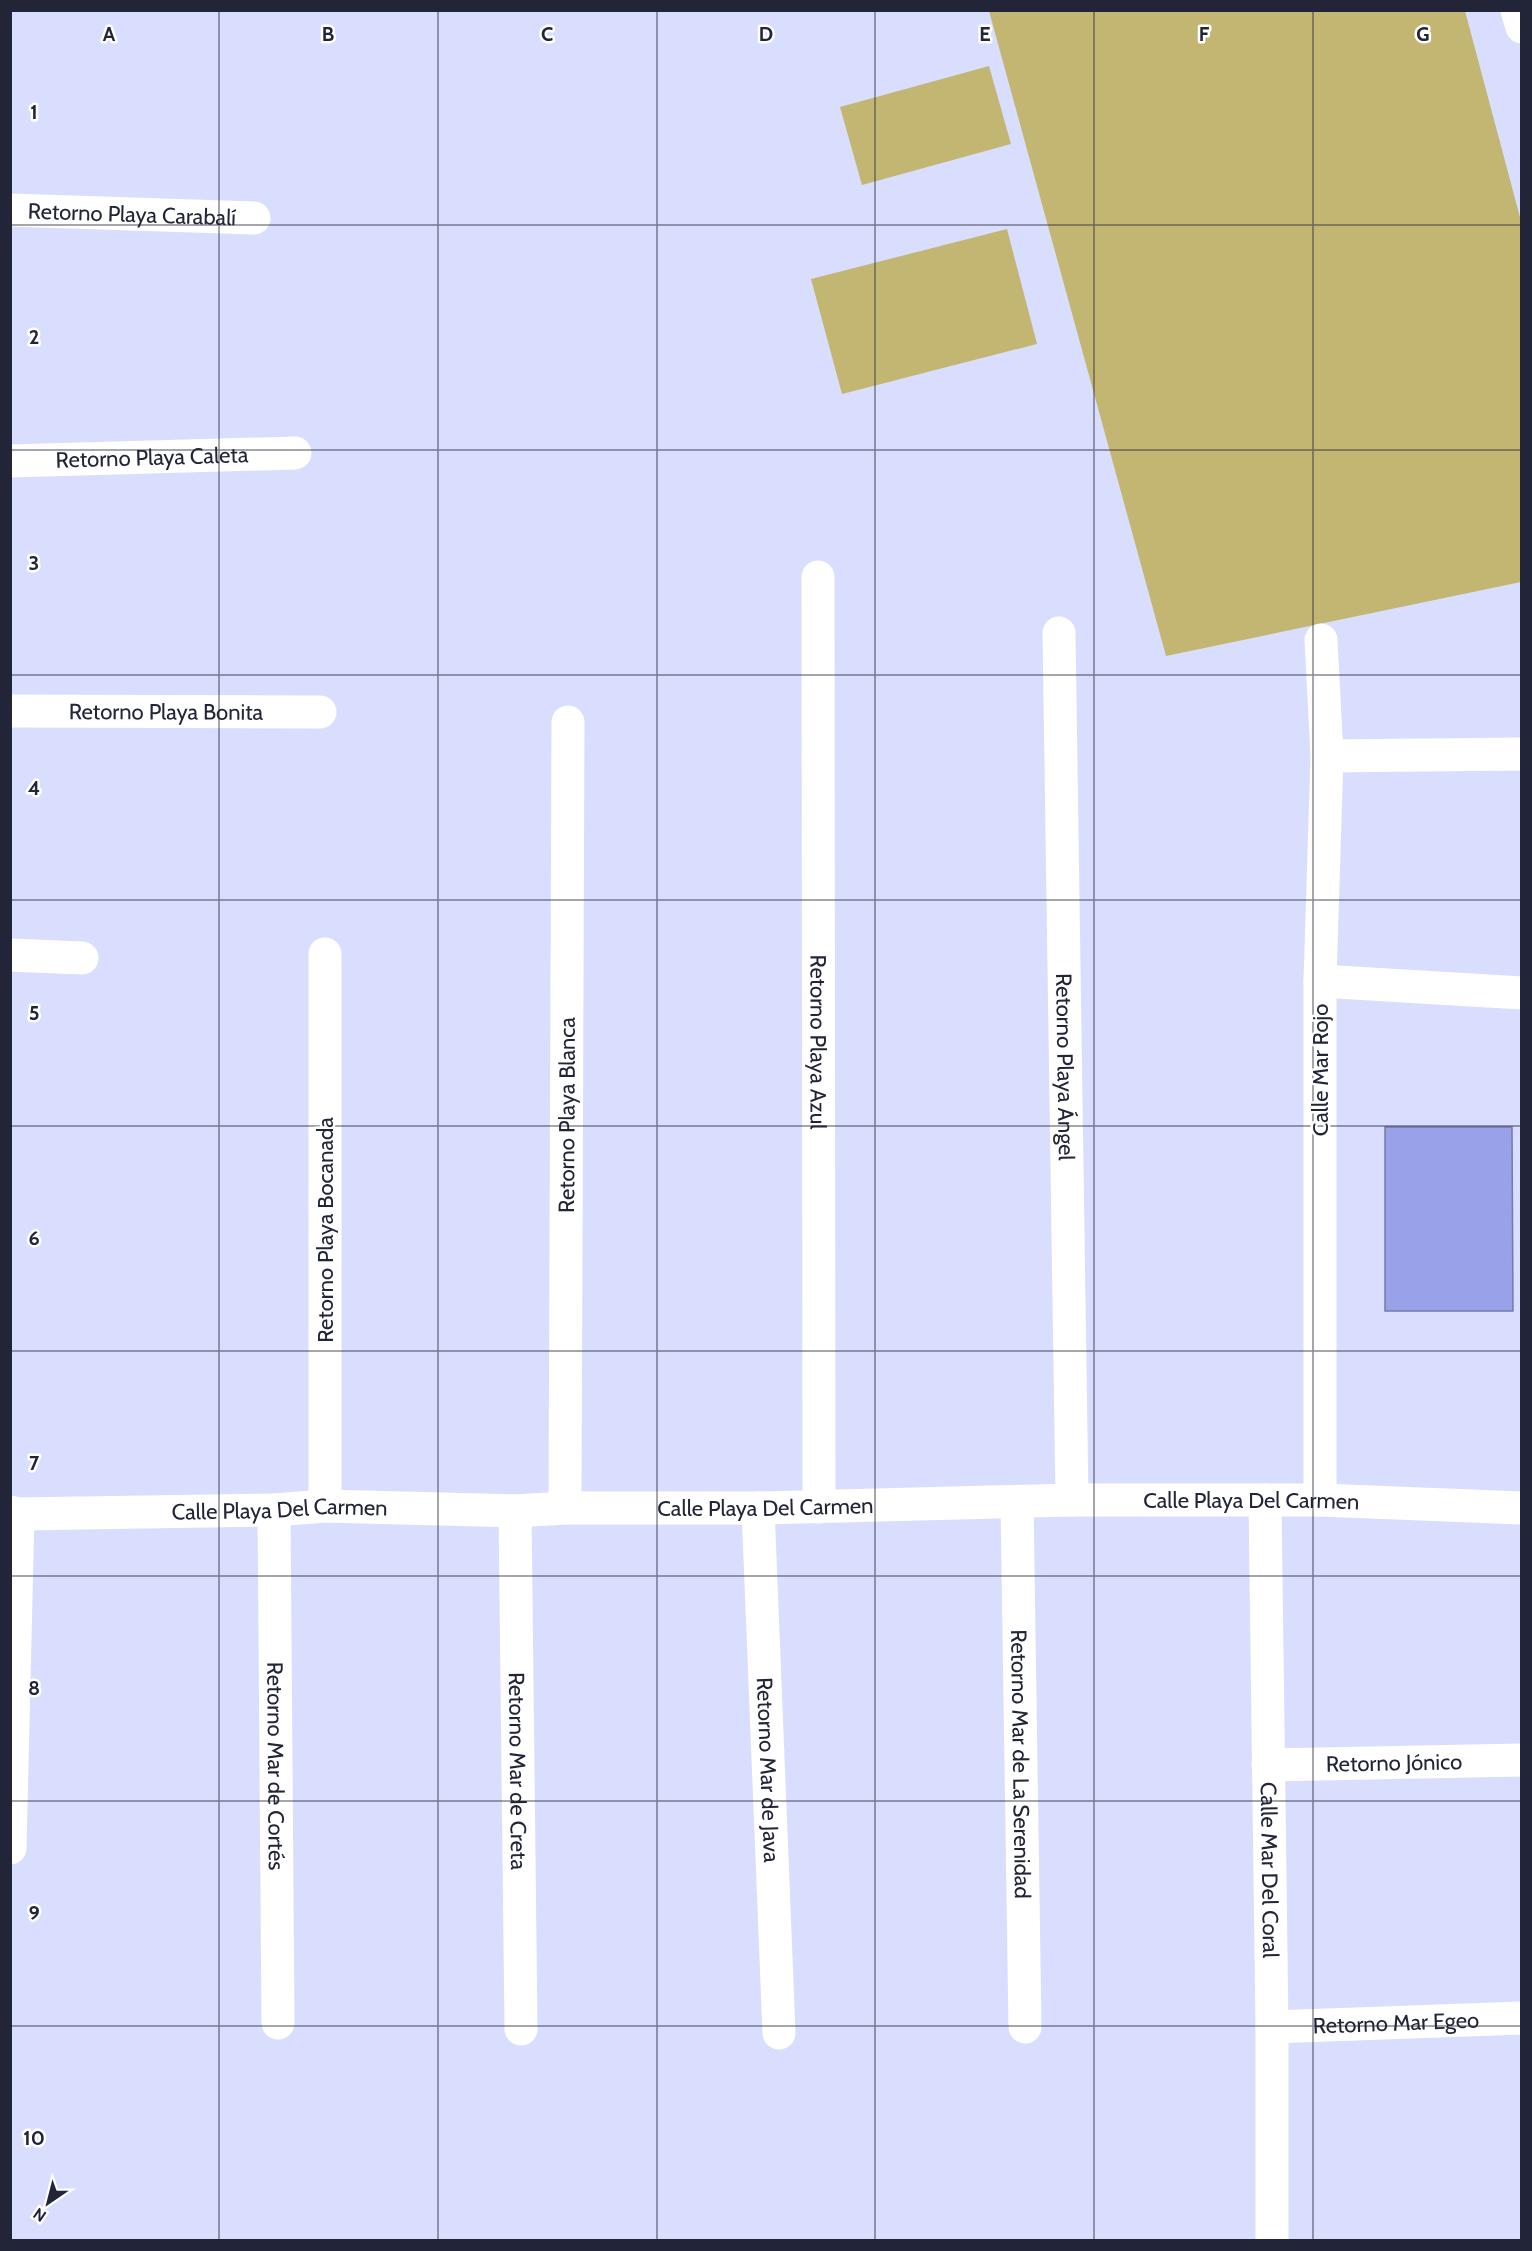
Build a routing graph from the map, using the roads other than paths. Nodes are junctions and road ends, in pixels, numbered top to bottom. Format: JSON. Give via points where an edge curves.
{"nodes":[{"id":1,"x":1517,"y":10,"type":"edge"},
{"id":2,"x":1521,"y":27,"type":"edge"},
{"id":3,"x":10,"y":210,"type":"edge"},
{"id":4,"x":254,"y":218,"type":"dead end"},
{"id":5,"x":295,"y":453,"type":"dead end"},
{"id":6,"x":10,"y":461,"type":"edge"},
{"id":7,"x":819,"y":577,"type":"dead end"},
{"id":8,"x":1059,"y":633,"type":"dead end"},
{"id":9,"x":1321,"y":640,"type":"dead end"},
{"id":10,"x":10,"y":711,"type":"edge"},
{"id":11,"x":320,"y":712,"type":"dead end"},
{"id":12,"x":568,"y":723,"type":"dead end"},
{"id":13,"x":1521,"y":754,"type":"edge"},
{"id":14,"x":1327,"y":756,"type":"junction"},
{"id":15,"x":325,"y":954,"type":"dead end"},
{"id":16,"x":10,"y":955,"type":"edge"},
{"id":17,"x":82,"y":958,"type":"dead end"},
{"id":18,"x":1320,"y":981,"type":"junction"},
{"id":19,"x":1521,"y":993,"type":"edge"},
{"id":20,"x":1072,"y":1500,"type":"junction"},
{"id":21,"x":1265,"y":1500,"type":"junction"},
{"id":22,"x":1320,"y":1500,"type":"junction"},
{"id":23,"x":1017,"y":1502,"type":"junction"},
{"id":24,"x":325,"y":1506,"type":"junction"},
{"id":25,"x":819,"y":1507,"type":"junction"},
{"id":26,"x":565,"y":1508,"type":"junction"},
{"id":27,"x":758,"y":1508,"type":"junction"},
{"id":28,"x":1521,"y":1508,"type":"edge"},
{"id":29,"x":274,"y":1510,"type":"junction"},
{"id":30,"x":515,"y":1511,"type":"junction"},
{"id":31,"x":14,"y":1513,"type":"edge"},
{"id":32,"x":1521,"y":1760,"type":"edge"},
{"id":33,"x":1268,"y":1765,"type":"junction"},
{"id":34,"x":10,"y":1848,"type":"edge"},
{"id":35,"x":1521,"y":2018,"type":"edge"},
{"id":36,"x":278,"y":2023,"type":"dead end"},
{"id":37,"x":1025,"y":2027,"type":"dead end"},
{"id":38,"x":1272,"y":2027,"type":"junction"},
{"id":39,"x":521,"y":2029,"type":"dead end"},
{"id":40,"x":779,"y":2032,"type":"dead end"},
{"id":41,"x":1272,"y":2241,"type":"edge"}],
"edges":[{"from":1,"to":2,"type":"street"},
{"from":3,"to":4,"type":"street","name":"Retorno Playa Carabalí"},
{"from":5,"to":6,"type":"street","name":"Retorno Playa Caleta"},
{"from":7,"to":25,"type":"street","name":"Retorno Playa Azul"},
{"from":8,"to":20,"type":"street","name":"Retorno Playa Ángel"},
{"from":9,"to":14,"type":"street","name":"Calle Mar Rojo"},
{"from":10,"to":11,"type":"street","name":"Retorno Playa Bonita"},
{"from":12,"to":26,"type":"street","name":"Retorno Playa Blanca"},
{"from":13,"to":14,"type":"street"},
{"from":14,"to":18,"type":"street","name":"Calle Mar Rojo"},
{"from":15,"to":24,"type":"street","name":"Retorno Playa Bocanada"},
{"from":16,"to":17,"type":"street"},
{"from":18,"to":19,"type":"street"},
{"from":18,"to":22,"type":"street","name":"Calle Mar Rojo"},
{"from":20,"to":21,"type":"street","name":"Calle Playa Del Carmen"},
{"from":20,"to":23,"type":"street","name":"Calle Playa Del Carmen"},
{"from":21,"to":22,"type":"street","name":"Calle Playa Del Carmen"},
{"from":21,"to":33,"type":"street","name":"Calle Mar Del Coral"},
{"from":22,"to":28,"type":"street","name":"Calle Playa Del Carmen"},
{"from":23,"to":25,"type":"street","name":"Calle Playa Del Carmen"},
{"from":23,"to":37,"type":"street","name":"Retorno Mar de La Serenidad"},
{"from":24,"to":29,"type":"street","name":"Calle Playa Del Carmen"},
{"from":24,"to":30,"type":"street","name":"Calle Playa Del Carmen"},
{"from":25,"to":27,"type":"street","name":"Calle Playa Del Carmen"},
{"from":26,"to":27,"type":"street","name":"Calle Playa Del Carmen"},
{"from":26,"to":30,"type":"street","name":"Calle Playa Del Carmen"},
{"from":27,"to":40,"type":"street","name":"Retorno Mar de Java"},
{"from":29,"to":31,"type":"street","name":"Calle Playa Del Carmen"},
{"from":29,"to":36,"type":"street","name":"Retorno Mar de Cortés"},
{"from":30,"to":39,"type":"street","name":"Retorno Mar de Creta"},
{"from":31,"to":34,"type":"street"},
{"from":32,"to":33,"type":"street","name":"Retorno Jónico"},
{"from":33,"to":38,"type":"street","name":"Calle Mar Del Coral"},
{"from":35,"to":38,"type":"street","name":"Retorno Mar Egeo"},
{"from":38,"to":41,"type":"street","name":"Calle Mar Del Coral"}]}
